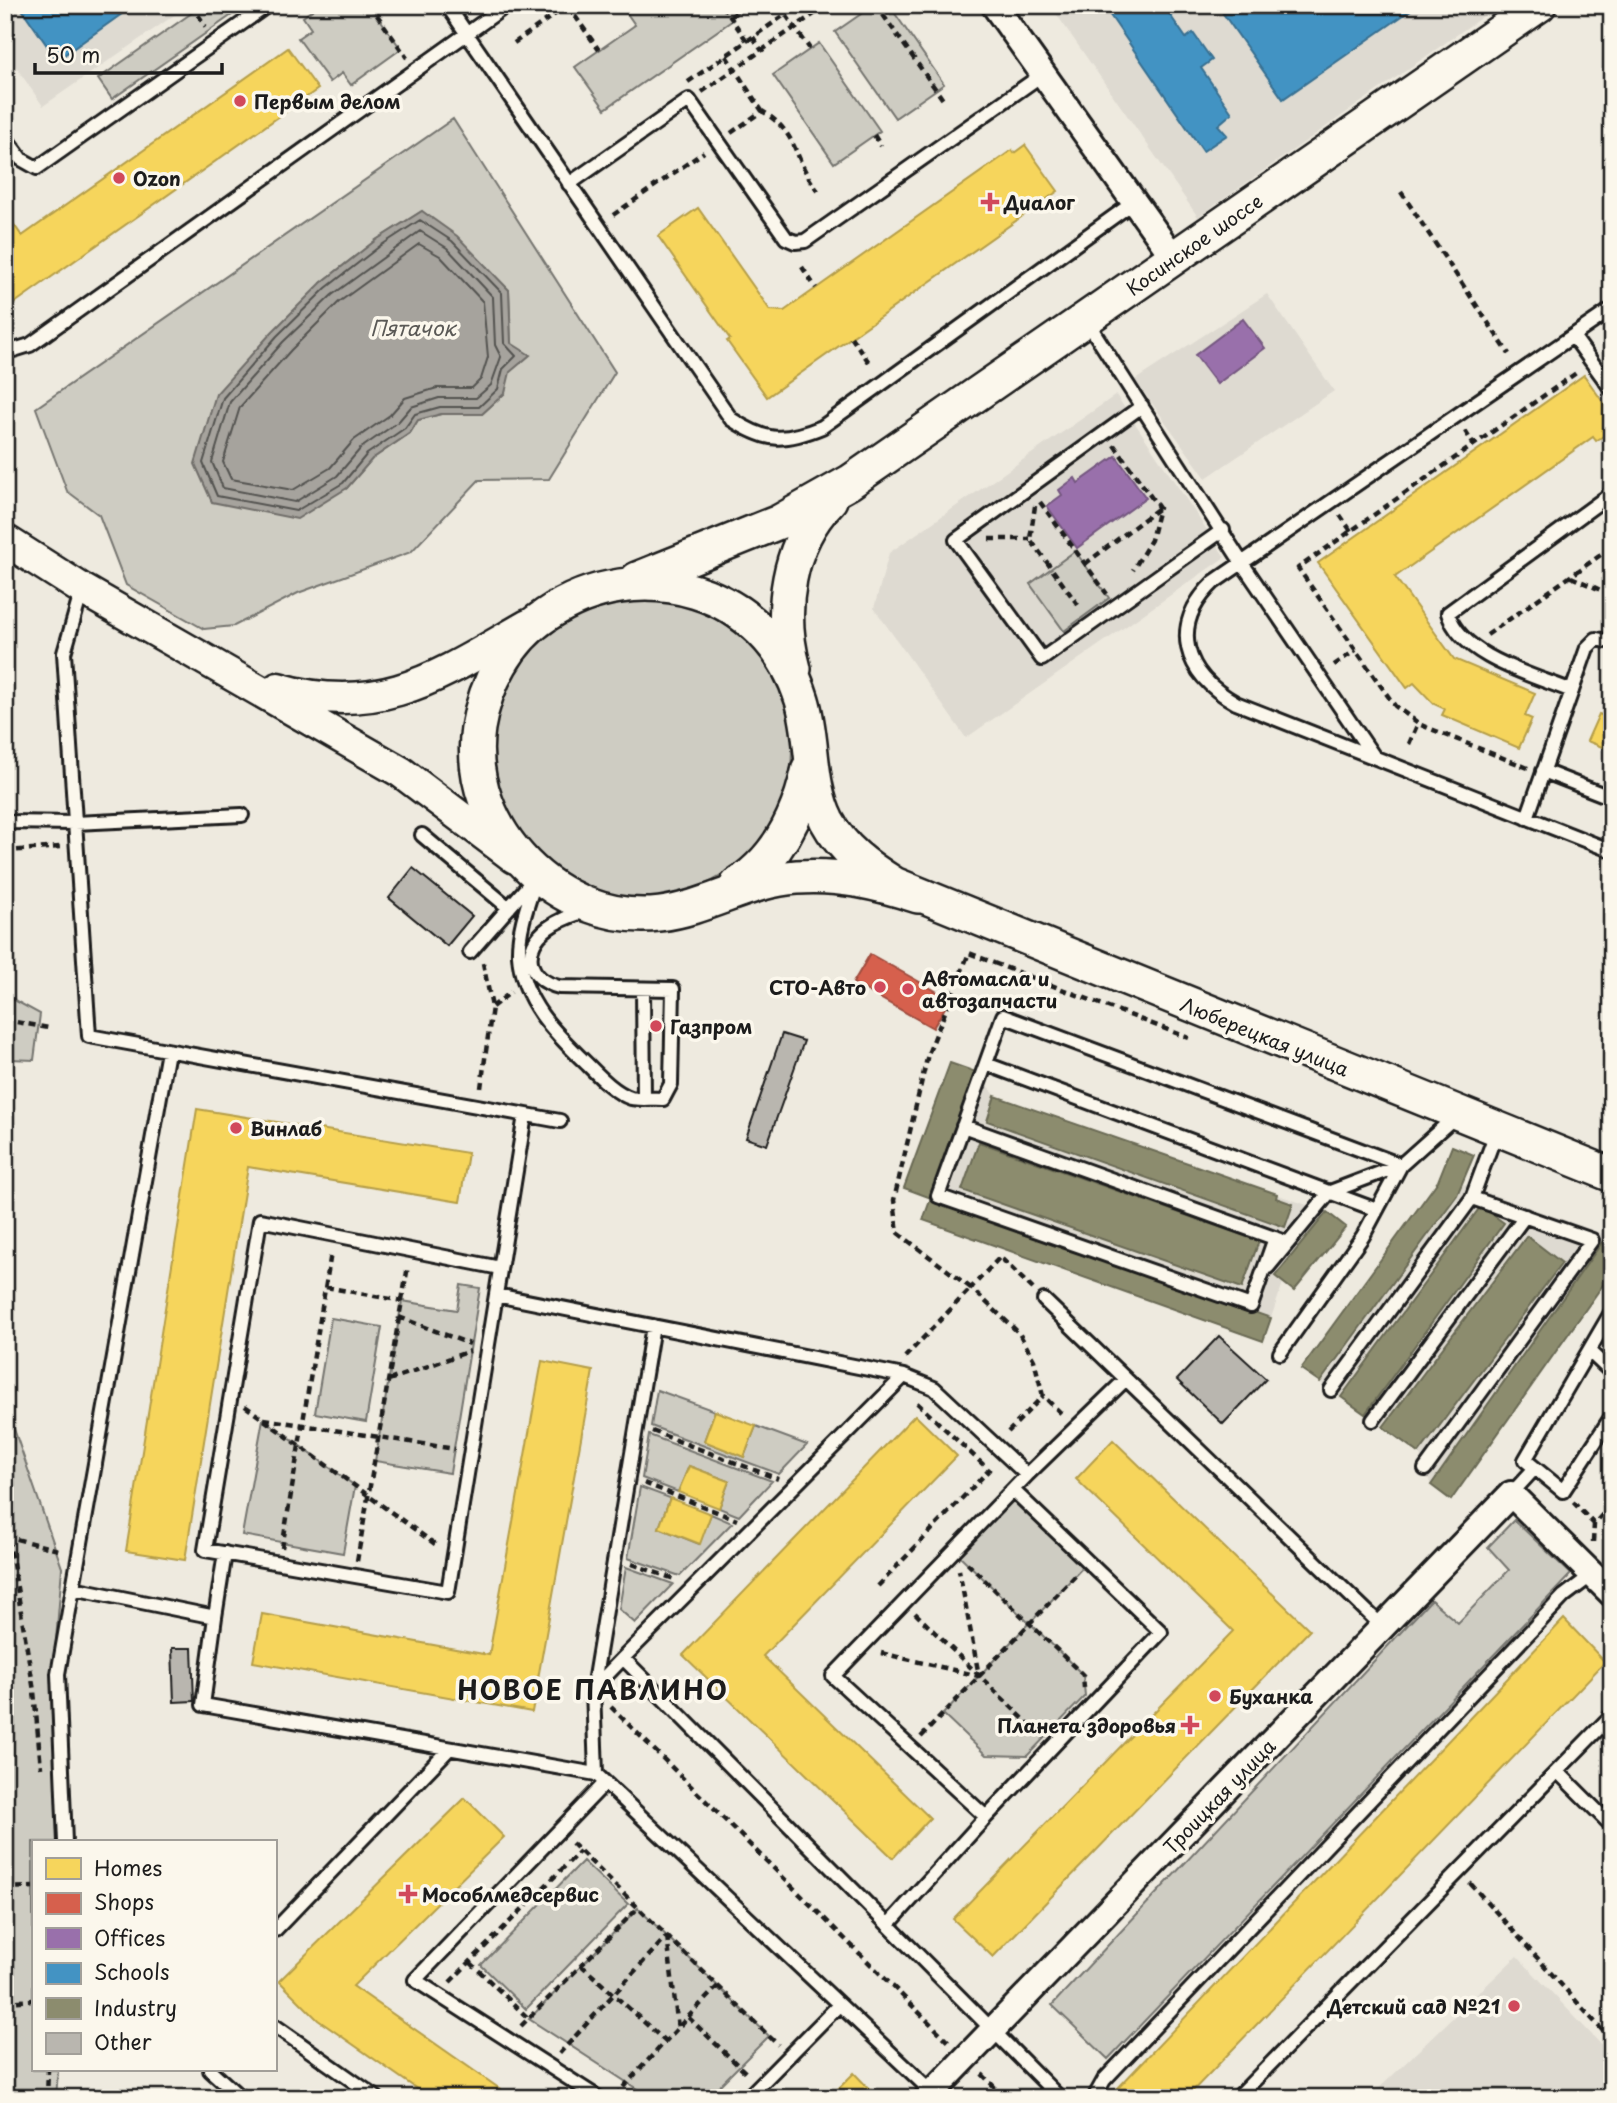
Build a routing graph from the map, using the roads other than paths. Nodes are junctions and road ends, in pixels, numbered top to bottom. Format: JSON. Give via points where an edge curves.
{"nodes":[{"id":1,"x":268,"y":5,"type":"edge"},
{"id":2,"x":447,"y":5,"type":"edge"},
{"id":3,"x":506,"y":5,"type":"edge"},
{"id":4,"x":995,"y":5,"type":"edge"},
{"id":5,"x":1539,"y":5,"type":"edge"},
{"id":6,"x":466,"y":34,"type":"junction"},
{"id":7,"x":1043,"y":74,"type":"junction"},
{"id":8,"x":5,"y":137,"type":"edge"},
{"id":9,"x":569,"y":184,"type":"junction"},
{"id":10,"x":1134,"y":202,"type":"junction"},
{"id":11,"x":1174,"y":258,"type":"junction"},
{"id":12,"x":1612,"y":309,"type":"edge"},
{"id":13,"x":1085,"y":319,"type":"junction"},
{"id":14,"x":1573,"y":336,"type":"junction"},
{"id":15,"x":5,"y":347,"type":"edge"},
{"id":16,"x":1612,"y":390,"type":"edge"},
{"id":17,"x":1142,"y":406,"type":"junction"},
{"id":18,"x":850,"y":482,"type":"junction"},
{"id":19,"x":1612,"y":493,"type":"edge"},
{"id":20,"x":1223,"y":530,"type":"junction"},
{"id":21,"x":5,"y":540,"type":"edge"},
{"id":22,"x":1242,"y":562,"type":"junction"},
{"id":23,"x":629,"y":583,"type":"junction"},
{"id":24,"x":82,"y":589,"type":"junction"},
{"id":25,"x":538,"y":620,"type":"junction"},
{"id":26,"x":1612,"y":642,"type":"edge"},
{"id":27,"x":214,"y":662,"type":"junction"},
{"id":28,"x":1572,"y":691,"type":"junction"},
{"id":29,"x":802,"y":700,"type":"junction"},
{"id":30,"x":809,"y":733,"type":"junction"},
{"id":31,"x":1374,"y":757,"type":"junction"},
{"id":32,"x":1543,"y":772,"type":"junction"},
{"id":33,"x":1612,"y":798,"type":"edge"},
{"id":34,"x":242,"y":816,"type":"dead end"},
{"id":35,"x":1527,"y":818,"type":"junction"},
{"id":36,"x":5,"y":822,"type":"edge"},
{"id":37,"x":75,"y":823,"type":"junction"},
{"id":38,"x":422,"y":835,"type":"dead end"},
{"id":39,"x":1612,"y":851,"type":"edge"},
{"id":40,"x":537,"y":876,"type":"junction"},
{"id":41,"x":720,"y":896,"type":"junction"},
{"id":42,"x":918,"y":896,"type":"junction"},
{"id":43,"x":509,"y":908,"type":"junction"},
{"id":44,"x":597,"y":908,"type":"junction"},
{"id":45,"x":474,"y":947,"type":"road end"},
{"id":46,"x":643,"y":989,"type":"junction"},
{"id":47,"x":168,"y":1051,"type":"junction"},
{"id":48,"x":986,"y":1064,"type":"junction"},
{"id":49,"x":644,"y":1098,"type":"junction"},
{"id":50,"x":1458,"y":1113,"type":"junction"},
{"id":51,"x":525,"y":1115,"type":"junction"},
{"id":52,"x":560,"y":1121,"type":"dead end"},
{"id":53,"x":963,"y":1126,"type":"junction"},
{"id":54,"x":1497,"y":1129,"type":"junction"},
{"id":55,"x":1401,"y":1165,"type":"junction"},
{"id":56,"x":1612,"y":1175,"type":"edge"},
{"id":57,"x":1330,"y":1192,"type":"junction"},
{"id":58,"x":1472,"y":1198,"type":"junction"},
{"id":59,"x":1377,"y":1210,"type":"junction"},
{"id":60,"x":1524,"y":1216,"type":"junction"},
{"id":61,"x":1275,"y":1238,"type":"junction"},
{"id":62,"x":1288,"y":1243,"type":"junction"},
{"id":63,"x":500,"y":1268,"type":"junction"},
{"id":64,"x":1262,"y":1276,"type":"junction"},
{"id":65,"x":496,"y":1295,"type":"junction"},
{"id":66,"x":1044,"y":1300,"type":"road end"},
{"id":67,"x":1612,"y":1311,"type":"edge"},
{"id":68,"x":653,"y":1326,"type":"junction"},
{"id":69,"x":1589,"y":1351,"type":"junction"},
{"id":70,"x":1280,"y":1353,"type":"dead end"},
{"id":71,"x":1612,"y":1373,"type":"edge"},
{"id":72,"x":904,"y":1376,"type":"junction"},
{"id":73,"x":1126,"y":1379,"type":"junction"},
{"id":74,"x":1331,"y":1390,"type":"dead end"},
{"id":75,"x":1612,"y":1416,"type":"edge"},
{"id":76,"x":1373,"y":1420,"type":"dead end"},
{"id":77,"x":1535,"y":1468,"type":"junction"},
{"id":78,"x":1425,"y":1469,"type":"dead end"},
{"id":79,"x":1027,"y":1475,"type":"junction"},
{"id":80,"x":1013,"y":1490,"type":"junction"},
{"id":81,"x":1511,"y":1494,"type":"junction"},
{"id":82,"x":225,"y":1553,"type":"junction"},
{"id":83,"x":1592,"y":1575,"type":"junction"},
{"id":84,"x":73,"y":1588,"type":"junction"},
{"id":85,"x":1612,"y":1594,"type":"edge"},
{"id":86,"x":215,"y":1617,"type":"junction"},
{"id":87,"x":1383,"y":1627,"type":"junction"},
{"id":88,"x":623,"y":1658,"type":"junction"},
{"id":89,"x":593,"y":1689,"type":"junction"},
{"id":90,"x":1612,"y":1715,"type":"edge"},
{"id":91,"x":449,"y":1749,"type":"junction"},
{"id":92,"x":1556,"y":1771,"type":"junction"},
{"id":93,"x":600,"y":1779,"type":"junction"},
{"id":94,"x":986,"y":1817,"type":"junction"},
{"id":95,"x":1612,"y":1826,"type":"edge"},
{"id":96,"x":65,"y":1840,"type":"edge"},
{"id":97,"x":888,"y":1925,"type":"junction"},
{"id":98,"x":276,"y":1929,"type":"edge"},
{"id":99,"x":839,"y":2006,"type":"junction"},
{"id":100,"x":276,"y":2027,"type":"edge"},
{"id":101,"x":993,"y":2030,"type":"junction"},
{"id":102,"x":212,"y":2072,"type":"edge"},
{"id":103,"x":930,"y":2095,"type":"edge"},
{"id":104,"x":241,"y":2098,"type":"edge"},
{"id":105,"x":377,"y":2098,"type":"edge"},
{"id":106,"x":599,"y":2098,"type":"edge"},
{"id":107,"x":747,"y":2098,"type":"edge"},
{"id":108,"x":1060,"y":2098,"type":"edge"},
{"id":109,"x":1094,"y":2098,"type":"edge"},
{"id":110,"x":1237,"y":2098,"type":"edge"}],
"edges":[{"from":1,"to":8,"type":"lane","via":[[37,168],[21,159]]},
{"from":2,"to":6,"type":"lane"},
{"from":3,"to":6,"type":"lane"},
{"from":4,"to":7,"type":"street"},
{"from":5,"to":11,"type":"main road","name":"Косинское шоссе"},
{"from":6,"to":9,"type":"lane"},
{"from":6,"to":15,"type":"lane","via":[[30,345],[14,350]]},
{"from":7,"to":9,"type":"lane","via":[[815,235],[795,242],[786,238],[690,100]]},
{"from":7,"to":10,"type":"street"},
{"from":9,"to":10,"type":"lane","via":[[731,419],[758,437],[794,439],[822,428]]},
{"from":10,"to":11,"type":"street"},
{"from":11,"to":13,"type":"main road","name":"Косинское шоссе"},
{"from":12,"to":14,"type":"lane"},
{"from":13,"to":17,"type":"lane"},
{"from":13,"to":18,"type":"main road","name":"Косинское шоссе"},
{"from":14,"to":16,"type":"lane"},
{"from":14,"to":22,"type":"lane"},
{"from":17,"to":20,"type":"lane"},
{"from":17,"to":20,"type":"lane","via":[[956,540],[1042,659]]},
{"from":18,"to":23,"type":"main road","name":"Косинское шоссе","via":[[779,522]]},
{"from":18,"to":29,"type":"main road","name":"Косинское шоссе","via":[[814,518],[794,560],[786,620]]},
{"from":19,"to":28,"type":"lane","via":[[1448,613],[1471,646]]},
{"from":20,"to":22,"type":"lane"},
{"from":21,"to":24,"type":"street"},
{"from":22,"to":31,"type":"lane"},
{"from":22,"to":31,"type":"lane","via":[[1200,595],[1191,612],[1187,632],[1194,666],[1205,681],[1236,703]]},
{"from":23,"to":25,"type":"main road","via":[[565,601]]},
{"from":23,"to":29,"type":"main road","via":[[660,583],[722,602],[772,644],[790,670]]},
{"from":24,"to":27,"type":"street"},
{"from":24,"to":37,"type":"lane","via":[[64,653]]},
{"from":25,"to":27,"type":"street","via":[[430,681],[386,695],[312,698]]},
{"from":25,"to":40,"type":"main road","via":[[514,643],[496,670],[482,711],[477,763],[497,828]]},
{"from":26,"to":28,"type":"lane","via":[[1596,639],[1587,648]]},
{"from":27,"to":40,"type":"street","via":[[401,772]]},
{"from":28,"to":32,"type":"lane"},
{"from":29,"to":30,"type":"main road"},
{"from":30,"to":41,"type":"main road","via":[[807,775],[790,827],[771,856]]},
{"from":30,"to":42,"type":"main road","via":[[817,797],[837,837],[873,870]]},
{"from":31,"to":35,"type":"lane"},
{"from":32,"to":33,"type":"lane"},
{"from":32,"to":35,"type":"lane"},
{"from":34,"to":37,"type":"lane"},
{"from":35,"to":39,"type":"lane"},
{"from":36,"to":37,"type":"lane"},
{"from":37,"to":47,"type":"lane","via":[[89,1036]]},
{"from":38,"to":43,"type":"lane"},
{"from":40,"to":43,"type":"lane"},
{"from":40,"to":44,"type":"main road","via":[[565,895]]},
{"from":40,"to":49,"type":"lane","via":[[522,925],[523,983],[555,1034],[601,1079],[631,1098]]},
{"from":41,"to":42,"type":"main road","via":[[772,879],[828,876]]},
{"from":41,"to":44,"type":"main road","via":[[692,908],[658,914]]},
{"from":42,"to":50,"type":"main road","name":"Люберецкая улица"},
{"from":43,"to":45,"type":"lane"},
{"from":44,"to":46,"type":"lane","via":[[557,922],[540,935],[530,952],[533,972],[548,985],[559,987]]},
{"from":46,"to":49,"type":"lane"},
{"from":46,"to":49,"type":"lane","via":[[673,989],[671,1084],[663,1099]]},
{"from":47,"to":51,"type":"lane"},
{"from":47,"to":84,"type":"lane"},
{"from":48,"to":53,"type":"lane"},
{"from":48,"to":55,"type":"lane","via":[[1003,1016]]},
{"from":48,"to":57,"type":"lane"},
{"from":50,"to":54,"type":"main road","name":"Люберецкая улица"},
{"from":50,"to":55,"type":"lane"},
{"from":51,"to":52,"type":"lane"},
{"from":51,"to":63,"type":"lane"},
{"from":53,"to":61,"type":"lane"},
{"from":53,"to":64,"type":"lane","via":[[938,1196],[1251,1306]]},
{"from":54,"to":56,"type":"main road","name":"Люберецкая улица"},
{"from":54,"to":58,"type":"lane"},
{"from":55,"to":57,"type":"lane"},
{"from":55,"to":59,"type":"lane"},
{"from":57,"to":59,"type":"lane"},
{"from":57,"to":62,"type":"lane"},
{"from":58,"to":60,"type":"lane"},
{"from":58,"to":74,"type":"lane"},
{"from":59,"to":70,"type":"lane"},
{"from":60,"to":76,"type":"lane"},
{"from":60,"to":78,"type":"lane","via":[[1592,1240]]},
{"from":61,"to":62,"type":"lane"},
{"from":61,"to":64,"type":"lane"},
{"from":62,"to":64,"type":"lane"},
{"from":63,"to":65,"type":"lane"},
{"from":63,"to":82,"type":"lane","via":[[260,1220],[205,1549]]},
{"from":65,"to":68,"type":"lane"},
{"from":65,"to":82,"type":"lane","via":[[448,1592]]},
{"from":66,"to":73,"type":"lane"},
{"from":67,"to":69,"type":"lane"},
{"from":68,"to":72,"type":"lane"},
{"from":68,"to":89,"type":"lane"},
{"from":69,"to":71,"type":"lane"},
{"from":69,"to":77,"type":"lane","via":[[1525,1460]]},
{"from":72,"to":79,"type":"lane","via":[[934,1388]]},
{"from":72,"to":88,"type":"lane"},
{"from":73,"to":79,"type":"lane"},
{"from":73,"to":87,"type":"lane"},
{"from":75,"to":77,"type":"lane","via":[[1563,1491]]},
{"from":77,"to":81,"type":"lane"},
{"from":79,"to":80,"type":"lane"},
{"from":80,"to":94,"type":"lane","via":[[1161,1632]]},
{"from":80,"to":94,"type":"lane","via":[[834,1676]]},
{"from":81,"to":83,"type":"street"},
{"from":81,"to":87,"type":"street","name":"Троицкая улица"},
{"from":82,"to":86,"type":"lane"},
{"from":83,"to":85,"type":"street"},
{"from":83,"to":109,"type":"lane","via":[[1564,1596],[1104,2080]]},
{"from":84,"to":86,"type":"lane"},
{"from":84,"to":96,"type":"lane","via":[[58,1674]]},
{"from":86,"to":91,"type":"lane","via":[[203,1705]]},
{"from":87,"to":101,"type":"street","name":"Троицкая улица"},
{"from":88,"to":89,"type":"lane"},
{"from":88,"to":97,"type":"lane"},
{"from":89,"to":93,"type":"lane"},
{"from":90,"to":92,"type":"lane"},
{"from":91,"to":93,"type":"lane"},
{"from":91,"to":98,"type":"lane"},
{"from":92,"to":95,"type":"lane"},
{"from":92,"to":110,"type":"lane"},
{"from":93,"to":99,"type":"lane"},
{"from":93,"to":106,"type":"lane","via":[[560,1830],[415,1980]]},
{"from":94,"to":97,"type":"lane"},
{"from":97,"to":101,"type":"lane"},
{"from":99,"to":103,"type":"lane"},
{"from":99,"to":107,"type":"lane"},
{"from":100,"to":105,"type":"lane"},
{"from":101,"to":103,"type":"street","name":"Троицкая улица"},
{"from":101,"to":108,"type":"lane"},
{"from":102,"to":104,"type":"lane"}]}
